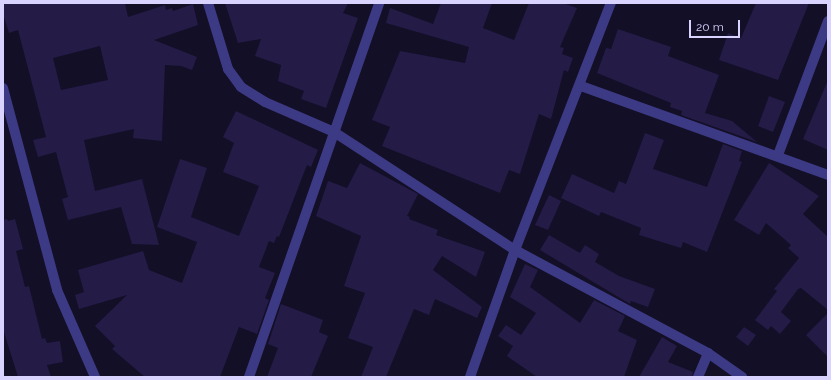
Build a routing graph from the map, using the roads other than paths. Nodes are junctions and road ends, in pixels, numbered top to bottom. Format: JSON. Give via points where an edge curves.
{"nodes":[{"id":1,"x":208,"y":3,"type":"edge"},
{"id":2,"x":379,"y":3,"type":"edge"},
{"id":3,"x":611,"y":3,"type":"edge"},
{"id":4,"x":828,"y":21,"type":"edge"},
{"id":5,"x":581,"y":86,"type":"junction"},
{"id":6,"x":3,"y":88,"type":"edge"},
{"id":7,"x":334,"y":132,"type":"junction"},
{"id":8,"x":778,"y":155,"type":"junction"},
{"id":9,"x":828,"y":175,"type":"edge"},
{"id":10,"x":515,"y":250,"type":"junction"},
{"id":11,"x":708,"y":353,"type":"junction"},
{"id":12,"x":95,"y":377,"type":"edge"},
{"id":13,"x":248,"y":377,"type":"edge"},
{"id":14,"x":470,"y":377,"type":"edge"},
{"id":15,"x":698,"y":377,"type":"edge"},
{"id":16,"x":742,"y":377,"type":"edge"}],
"edges":[{"from":1,"to":7,"type":"street","via":[[228,69],[241,87],[265,102]]},
{"from":2,"to":7,"type":"street"},
{"from":3,"to":5,"type":"street"},
{"from":4,"to":8,"type":"street"},
{"from":5,"to":8,"type":"street"},
{"from":5,"to":10,"type":"street"},
{"from":6,"to":12,"type":"street","via":[[57,290]]},
{"from":7,"to":10,"type":"street"},
{"from":7,"to":13,"type":"street"},
{"from":8,"to":9,"type":"street"},
{"from":10,"to":11,"type":"street"},
{"from":10,"to":14,"type":"street"},
{"from":11,"to":15,"type":"street"},
{"from":11,"to":16,"type":"street"}]}
